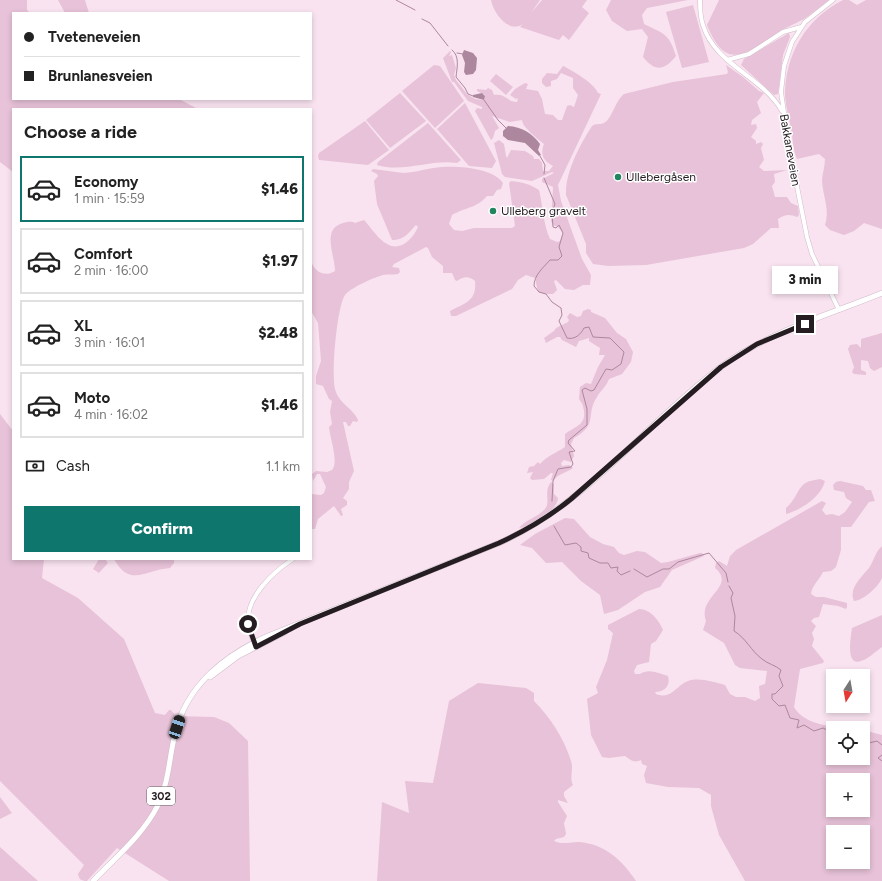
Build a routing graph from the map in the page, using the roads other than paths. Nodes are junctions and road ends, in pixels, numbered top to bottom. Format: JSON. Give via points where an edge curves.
{"nodes":[{"id":1,"x":700,"y":0,"type":"edge"},
{"id":2,"x":833,"y":0,"type":"edge"},
{"id":3,"x":801,"y":27,"type":"junction"},
{"id":4,"x":727,"y":60,"type":"junction"},
{"id":5,"x":783,"y":114,"type":"junction"},
{"id":6,"x":882,"y":293,"type":"edge"},
{"id":7,"x":839,"y":310,"type":"junction"},
{"id":8,"x":292,"y":560,"type":"edge"},
{"id":9,"x":255,"y":644,"type":"junction"},
{"id":10,"x":93,"y":881,"type":"edge"}],
"edges":[{"from":1,"to":4,"type":"street","via":[[704,30]]},
{"from":2,"to":3,"type":"street","name":"Bakkaneveien"},
{"from":3,"to":4,"type":"street","via":[[783,32],[749,54]]},
{"from":3,"to":5,"type":"street","name":"Bakkaneveien","via":[[790,46],[784,66],[781,87]]},
{"from":4,"to":5,"type":"street","via":[[767,92]]},
{"from":5,"to":7,"type":"street","name":"Bakkaneveien","via":[[807,237],[812,254]]},
{"from":6,"to":7,"type":"main road","number":"302"},
{"from":7,"to":9,"type":"main road","number":"302","via":[[762,342],[728,362],[571,499],[538,523],[499,543]]},
{"from":8,"to":9,"type":"street","via":[[268,577],[254,600],[248,622]]},
{"from":9,"to":10,"type":"main road","number":"302","via":[[194,692],[179,718],[166,784],[154,812],[135,838]]}]}
